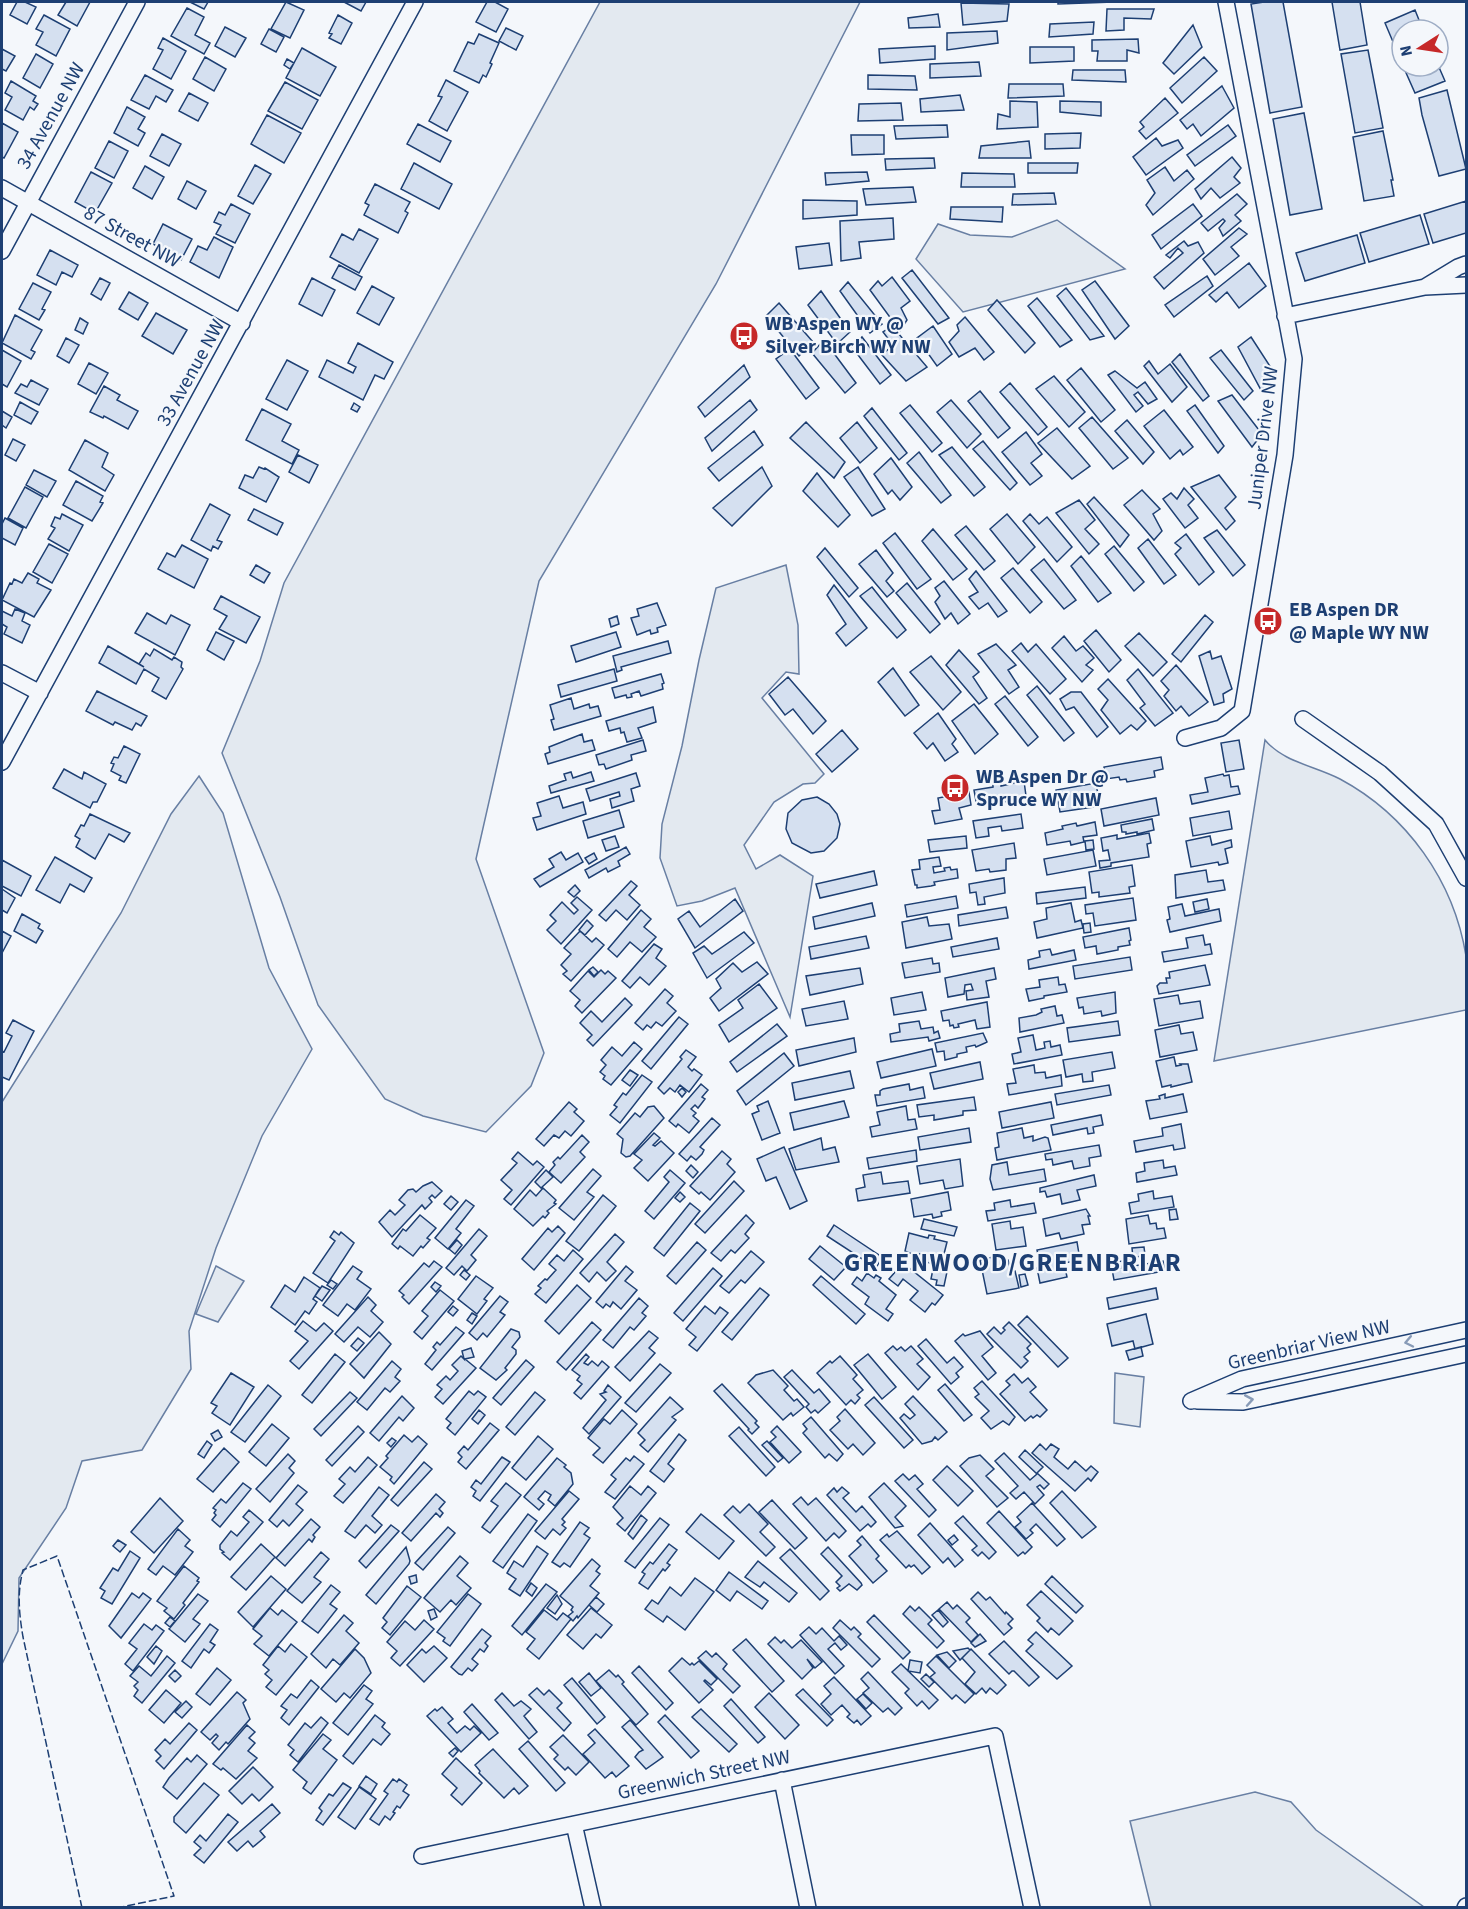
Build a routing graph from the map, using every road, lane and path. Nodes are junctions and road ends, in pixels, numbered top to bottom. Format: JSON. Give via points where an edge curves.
{"nodes":[{"id":1,"x":137,"y":2,"type":"edge"},
{"id":2,"x":416,"y":2,"type":"edge"},
{"id":3,"x":1226,"y":2,"type":"edge"},
{"id":4,"x":2,"y":188,"type":"edge"},
{"id":5,"x":28,"y":203,"type":"junction"},
{"id":6,"x":2,"y":250,"type":"edge"},
{"id":7,"x":1467,"y":264,"type":"edge"},
{"id":8,"x":1467,"y":285,"type":"edge"},
{"id":9,"x":1425,"y":287,"type":"junction"},
{"id":10,"x":1285,"y":316,"type":"junction"},
{"id":11,"x":242,"y":323,"type":"junction"},
{"id":12,"x":2,"y":673,"type":"edge"},
{"id":13,"x":40,"y":693,"type":"junction"},
{"id":14,"x":1303,"y":719,"type":"dead end"},
{"id":15,"x":1185,"y":738,"type":"dead end"},
{"id":16,"x":2,"y":762,"type":"edge"},
{"id":17,"x":1467,"y":878,"type":"edge"},
{"id":18,"x":1467,"y":1330,"type":"edge"},
{"id":19,"x":1467,"y":1354,"type":"edge"},
{"id":20,"x":782,"y":1780,"type":"junction"},
{"id":21,"x":574,"y":1824,"type":"junction"},
{"id":22,"x":422,"y":1856,"type":"dead end"},
{"id":23,"x":593,"y":1908,"type":"edge"},
{"id":24,"x":808,"y":1908,"type":"edge"},
{"id":25,"x":1032,"y":1908,"type":"edge"}],
"edges":[{"from":1,"to":5,"type":"street","name":"34 Avenue NW"},
{"from":2,"to":11,"type":"street","name":"33 Avenue NW"},
{"from":3,"to":10,"type":"street","name":"Juniper Drive NW"},
{"from":4,"to":5,"type":"street","name":"87 Street NW"},
{"from":5,"to":6,"type":"street","name":"34 Avenue NW"},
{"from":5,"to":11,"type":"street","name":"87 Street NW"},
{"from":7,"to":9,"type":"street"},
{"from":8,"to":9,"type":"street"},
{"from":9,"to":10,"type":"street"},
{"from":10,"to":15,"type":"street","name":"Juniper Drive NW","via":[[1294,359],[1285,455],[1242,711],[1221,728]]},
{"from":11,"to":13,"type":"street","name":"33 Avenue NW"},
{"from":12,"to":13,"type":"street"},
{"from":13,"to":16,"type":"street","name":"33 Avenue NW"},
{"from":14,"to":17,"type":"street","via":[[1380,773],[1436,824]]},
{"from":18,"to":19,"type":"street","name":"Greenbriar View NW","one_way":true,"via":[[1242,1379],[1191,1401],[1243,1402]]},
{"from":20,"to":21,"type":"street","name":"Greenwich Street NW"},
{"from":20,"to":24,"type":"street"},
{"from":20,"to":25,"type":"street","name":"Greenwich Street NW","via":[[995,1736]]},
{"from":21,"to":22,"type":"street","name":"Greenwich Street NW"},
{"from":21,"to":23,"type":"street"}]}
